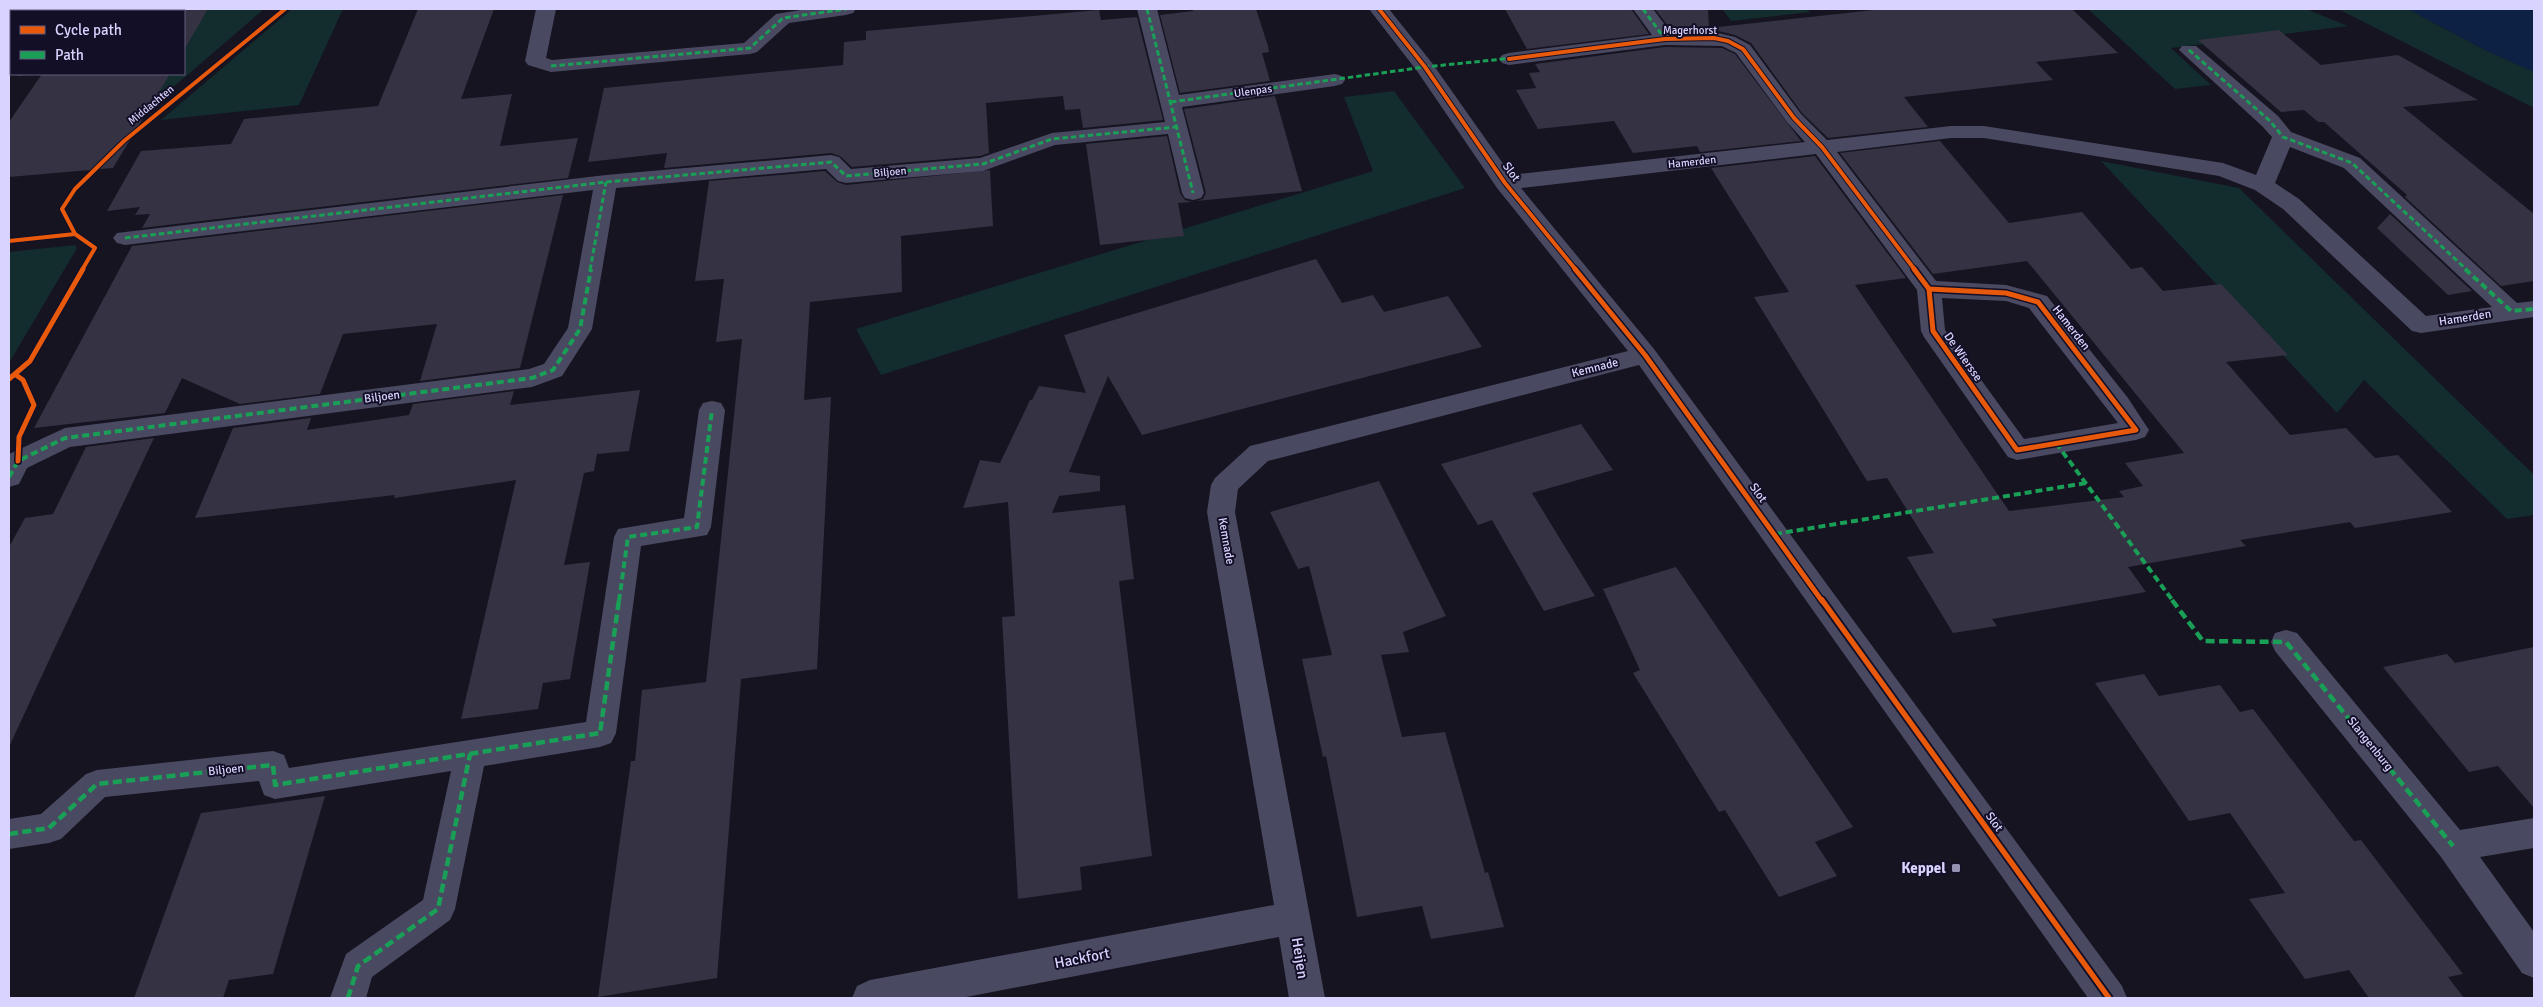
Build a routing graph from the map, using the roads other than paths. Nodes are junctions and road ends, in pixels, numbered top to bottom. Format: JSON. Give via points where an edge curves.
{"nodes":[{"id":1,"x":546,"y":9,"type":"edge"},
{"id":2,"x":846,"y":9,"type":"edge"},
{"id":3,"x":1147,"y":9,"type":"edge"},
{"id":4,"x":1379,"y":9,"type":"edge"},
{"id":5,"x":1644,"y":9,"type":"edge"},
{"id":6,"x":1665,"y":38,"type":"junction"},
{"id":7,"x":2189,"y":50,"type":"dead end"},
{"id":8,"x":1509,"y":59,"type":"dead end"},
{"id":9,"x":1335,"y":80,"type":"dead end"},
{"id":10,"x":1171,"y":102,"type":"junction"},
{"id":11,"x":1176,"y":127,"type":"junction"},
{"id":12,"x":2283,"y":137,"type":"junction"},
{"id":13,"x":1822,"y":147,"type":"junction"},
{"id":14,"x":606,"y":182,"type":"junction"},
{"id":15,"x":1505,"y":183,"type":"junction"},
{"id":16,"x":2263,"y":185,"type":"junction"},
{"id":17,"x":1193,"y":193,"type":"dead end"},
{"id":18,"x":125,"y":238,"type":"dead end"},
{"id":19,"x":1929,"y":288,"type":"junction"},
{"id":20,"x":2522,"y":310,"type":"edge"},
{"id":21,"x":1646,"y":355,"type":"junction"},
{"id":22,"x":2119,"y":405,"type":"joint"},
{"id":23,"x":712,"y":410,"type":"dead end"},
{"id":24,"x":9,"y":477,"type":"edge"},
{"id":25,"x":2286,"y":642,"type":"dead end"},
{"id":26,"x":470,"y":754,"type":"junction"},
{"id":27,"x":2534,"y":833,"type":"edge"},
{"id":28,"x":9,"y":834,"type":"edge"},
{"id":29,"x":2453,"y":846,"type":"junction"},
{"id":30,"x":1294,"y":918,"type":"junction"},
{"id":31,"x":2534,"y":961,"type":"edge"},
{"id":32,"x":348,"y":998,"type":"edge"},
{"id":33,"x":870,"y":998,"type":"edge"},
{"id":34,"x":1306,"y":998,"type":"edge"},
{"id":35,"x":2109,"y":998,"type":"edge"}],
"edges":[{"from":1,"to":2,"type":"street","via":[[536,61],[551,66],[750,48],[783,18]]},
{"from":3,"to":10,"type":"street"},
{"from":4,"to":15,"type":"street","name":"Slot","via":[[1425,68]]},
{"from":5,"to":6,"type":"street","name":"Magerhorst"},
{"from":6,"to":8,"type":"street","name":"Magerhorst"},
{"from":6,"to":13,"type":"street","name":"Magerhorst","via":[[1714,38],[1743,49],[1794,118]]},
{"from":7,"to":12,"type":"street","via":[[2270,120]]},
{"from":9,"to":10,"type":"street","name":"Ulenpas"},
{"from":10,"to":11,"type":"street"},
{"from":11,"to":14,"type":"street","name":"Biljoen","via":[[1052,139],[983,164],[846,176],[831,162]]},
{"from":11,"to":17,"type":"street"},
{"from":12,"to":16,"type":"street"},
{"from":12,"to":20,"type":"street","name":"Hamerden","via":[[2352,163]]},
{"from":13,"to":15,"type":"street","name":"Hamerden"},
{"from":13,"to":16,"type":"street","name":"Hamerden","via":[[1951,132],[1984,132],[2223,170]]},
{"from":13,"to":19,"type":"street"},
{"from":14,"to":18,"type":"street","name":"Biljoen"},
{"from":14,"to":24,"type":"street","name":"Biljoen","via":[[580,329],[553,370],[532,378],[65,438],[18,461]]},
{"from":15,"to":21,"type":"street","name":"Slot"},
{"from":16,"to":20,"type":"street","name":"Hamerden","via":[[2291,204],[2421,325]]},
{"from":19,"to":22,"type":"street","name":"Hamerden","via":[[2006,293],[2038,302]]},
{"from":19,"to":22,"type":"street","name":"De Wiersse","via":[[1933,331],[2016,450],[2136,430]]},
{"from":21,"to":30,"type":"street","name":"Kemnade","via":[[1259,453],[1225,485],[1221,512]]},
{"from":21,"to":35,"type":"street","name":"Slot"},
{"from":23,"to":26,"type":"street","name":"Biljoen","via":[[697,527],[628,537],[600,733]]},
{"from":25,"to":29,"type":"street","name":"Slangenburg"},
{"from":26,"to":28,"type":"street","name":"Biljoen","via":[[275,785],[273,765],[97,784],[49,828]]},
{"from":26,"to":32,"type":"street","via":[[438,909],[358,966]]},
{"from":27,"to":29,"type":"street"},
{"from":29,"to":31,"type":"street","name":"Slangenburg"},
{"from":30,"to":33,"type":"street","name":"Hackfort"},
{"from":30,"to":34,"type":"street","name":"Heijen"}]}
